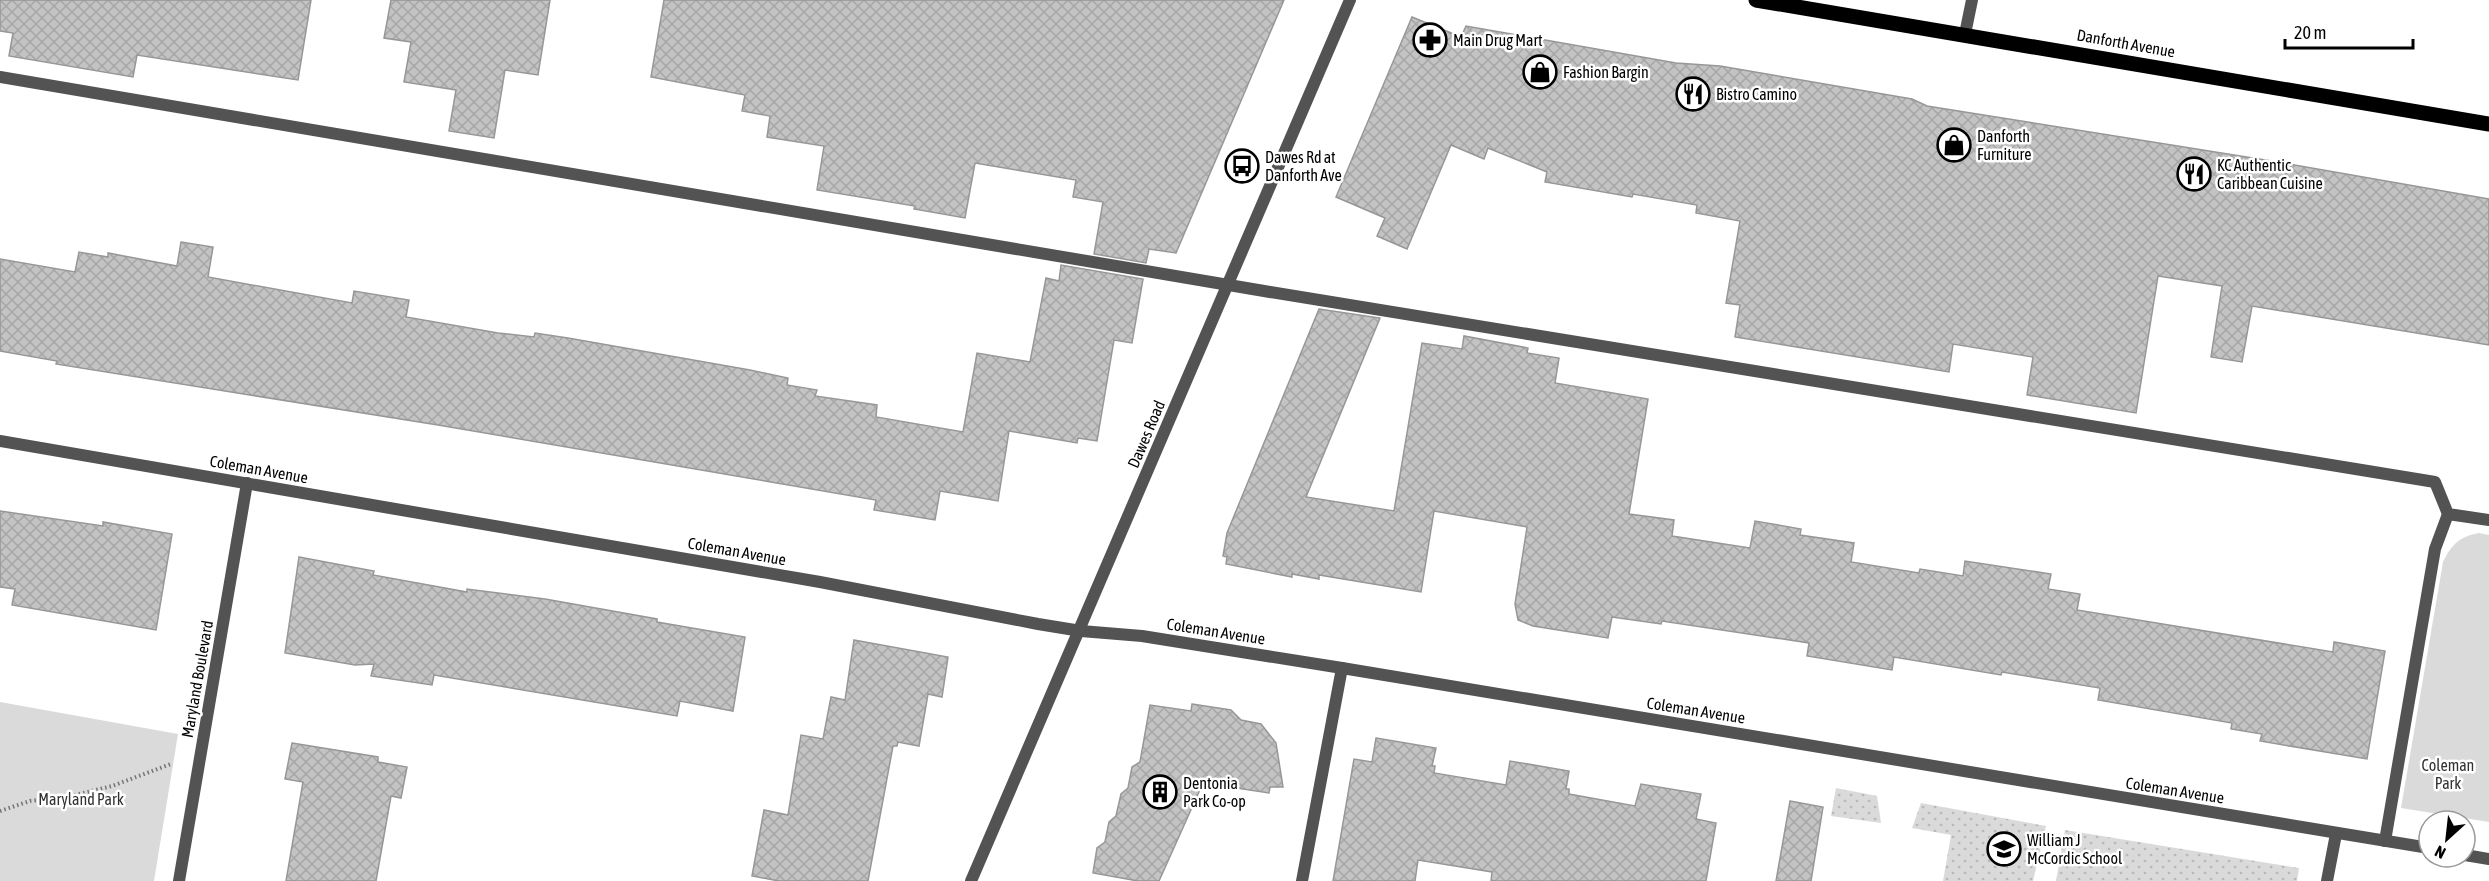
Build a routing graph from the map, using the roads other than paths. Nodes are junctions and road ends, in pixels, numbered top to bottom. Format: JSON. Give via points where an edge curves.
{"nodes":[{"id":1,"x":1350,"y":0,"type":"edge"},
{"id":2,"x":1756,"y":0,"type":"edge"},
{"id":3,"x":1972,"y":0,"type":"edge"},
{"id":4,"x":1965,"y":34,"type":"junction"},
{"id":5,"x":0,"y":77,"type":"edge"},
{"id":6,"x":2489,"y":124,"type":"edge"},
{"id":7,"x":1228,"y":284,"type":"junction"},
{"id":8,"x":0,"y":441,"type":"edge"},
{"id":9,"x":246,"y":483,"type":"junction"},
{"id":10,"x":2448,"y":514,"type":"junction"},
{"id":11,"x":2489,"y":520,"type":"edge"},
{"id":12,"x":1081,"y":631,"type":"junction"},
{"id":13,"x":1342,"y":668,"type":"junction"},
{"id":14,"x":2336,"y":834,"type":"junction"},
{"id":15,"x":2385,"y":841,"type":"junction"},
{"id":16,"x":2417,"y":846,"type":"edge"},
{"id":17,"x":179,"y":881,"type":"edge"},
{"id":18,"x":971,"y":881,"type":"edge"},
{"id":19,"x":1302,"y":881,"type":"edge"},
{"id":20,"x":2327,"y":881,"type":"edge"}],
"edges":[{"from":1,"to":7,"type":"street","name":"Dawes Road"},
{"from":2,"to":4,"type":"main road","name":"Danforth Avenue"},
{"from":3,"to":4,"type":"street"},
{"from":4,"to":6,"type":"main road","name":"Danforth Avenue"},
{"from":5,"to":7,"type":"street"},
{"from":7,"to":10,"type":"street","via":[[2435,482]]},
{"from":7,"to":12,"type":"street","name":"Dawes Road"},
{"from":8,"to":9,"type":"street","name":"Coleman Avenue"},
{"from":9,"to":12,"type":"street","name":"Coleman Avenue"},
{"from":9,"to":17,"type":"street","name":"Maryland Boulevard"},
{"from":10,"to":11,"type":"street"},
{"from":10,"to":15,"type":"street","via":[[2435,549]]},
{"from":12,"to":13,"type":"street","name":"Coleman Avenue","via":[[1142,636]]},
{"from":12,"to":18,"type":"street","name":"Dawes Road"},
{"from":13,"to":14,"type":"street","name":"Coleman Avenue"},
{"from":13,"to":19,"type":"street"},
{"from":14,"to":15,"type":"street","name":"Coleman Avenue"},
{"from":14,"to":20,"type":"street"},
{"from":15,"to":16,"type":"street","name":"Coleman Avenue"}]}
